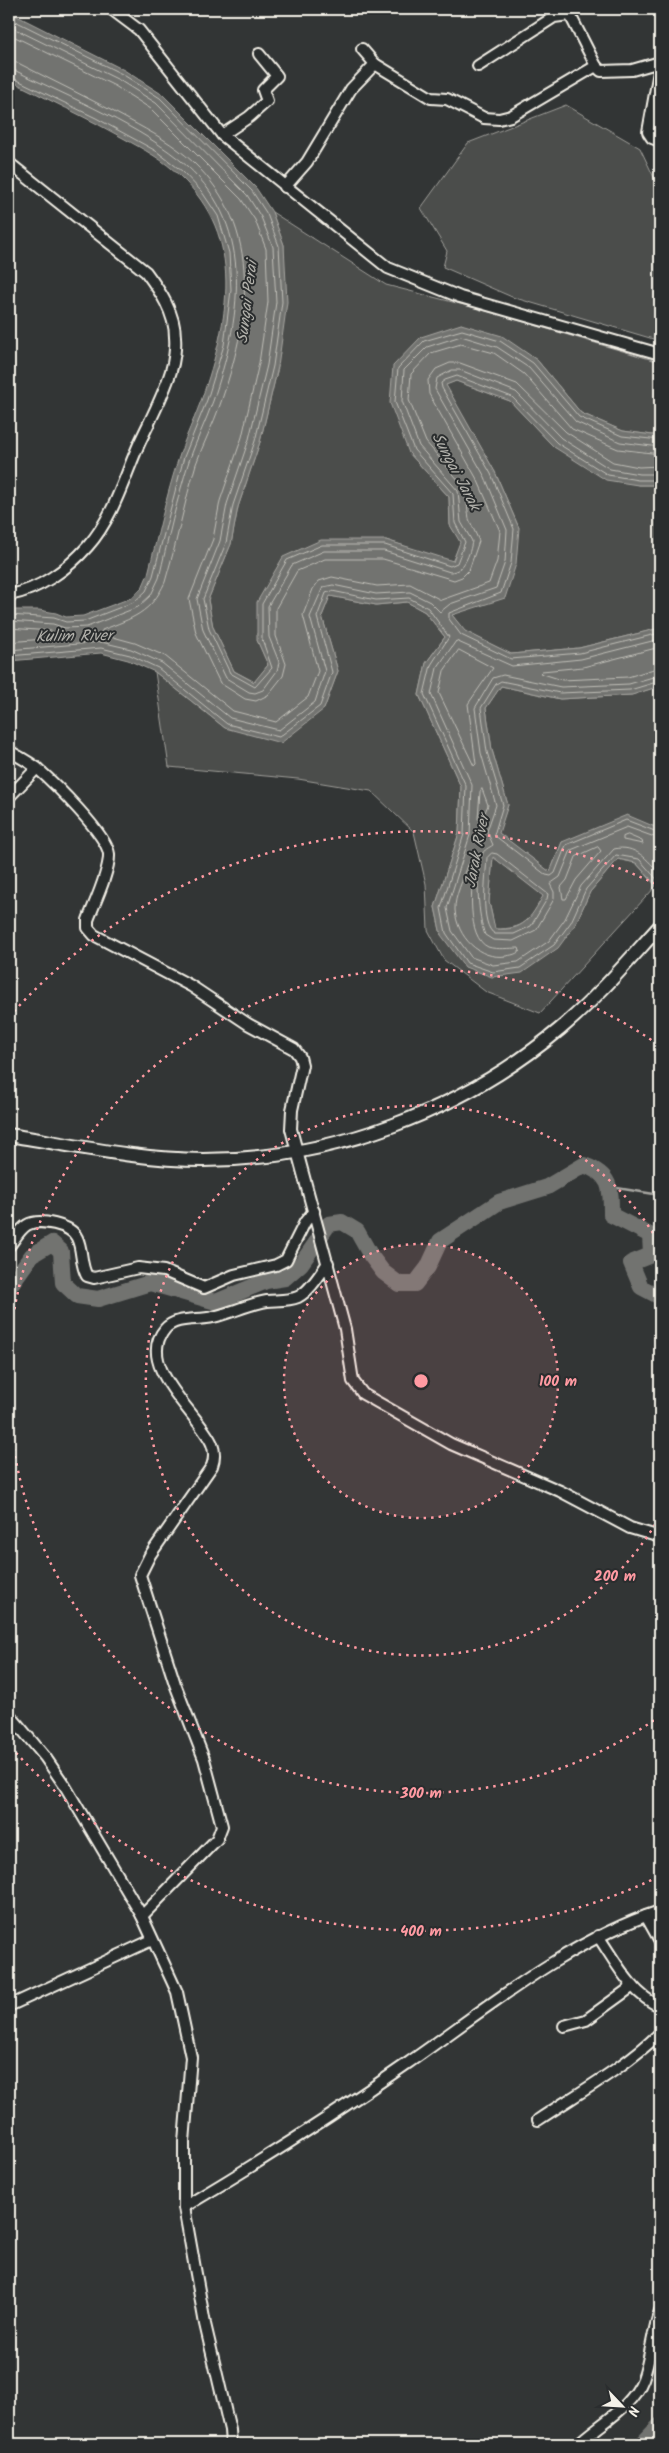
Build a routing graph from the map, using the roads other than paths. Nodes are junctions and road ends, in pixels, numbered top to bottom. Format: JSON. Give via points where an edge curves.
{"nodes":[{"id":1,"x":111,"y":9,"type":"edge"},
{"id":2,"x":568,"y":12,"type":"edge"},
{"id":3,"x":362,"y":49,"type":"dead end"},
{"id":4,"x":259,"y":54,"type":"dead end"},
{"id":5,"x":660,"y":62,"type":"edge"},
{"id":6,"x":375,"y":64,"type":"junction"},
{"id":7,"x":478,"y":66,"type":"dead end"},
{"id":8,"x":596,"y":66,"type":"junction"},
{"id":9,"x":660,"y":66,"type":"edge"},
{"id":10,"x":222,"y":135,"type":"junction"},
{"id":11,"x":660,"y":141,"type":"edge"},
{"id":12,"x":9,"y":163,"type":"edge"},
{"id":13,"x":285,"y":188,"type":"junction"},
{"id":14,"x":660,"y":354,"type":"edge"},
{"id":15,"x":9,"y":595,"type":"edge"},
{"id":16,"x":9,"y":751,"type":"edge"},
{"id":17,"x":37,"y":768,"type":"junction"},
{"id":18,"x":9,"y":797,"type":"edge"},
{"id":19,"x":660,"y":926,"type":"edge"},
{"id":20,"x":9,"y":1135,"type":"edge"},
{"id":21,"x":296,"y":1152,"type":"junction"},
{"id":22,"x":316,"y":1216,"type":"junction"},
{"id":23,"x":9,"y":1246,"type":"edge"},
{"id":24,"x":327,"y":1258,"type":"junction"},
{"id":25,"x":660,"y":1537,"type":"edge"},
{"id":26,"x":9,"y":1714,"type":"edge"},
{"id":27,"x":660,"y":1911,"type":"edge"},
{"id":28,"x":142,"y":1916,"type":"junction"},
{"id":29,"x":646,"y":1916,"type":"junction"},
{"id":30,"x":598,"y":1936,"type":"junction"},
{"id":31,"x":152,"y":1940,"type":"junction"},
{"id":32,"x":660,"y":1941,"type":"edge"},
{"id":33,"x":633,"y":1986,"type":"junction"},
{"id":34,"x":9,"y":2006,"type":"edge"},
{"id":35,"x":660,"y":2006,"type":"edge"},
{"id":36,"x":564,"y":2026,"type":"dead end"},
{"id":37,"x":660,"y":2033,"type":"edge"},
{"id":38,"x":538,"y":2120,"type":"dead end"},
{"id":39,"x":184,"y":2207,"type":"junction"},
{"id":40,"x":660,"y":2312,"type":"edge"},
{"id":41,"x":231,"y":2444,"type":"edge"},
{"id":42,"x":578,"y":2444,"type":"edge"}],
"edges":[{"from":1,"to":10,"type":"street","via":[[139,30]]},
{"from":2,"to":7,"type":"street"},
{"from":2,"to":8,"type":"street"},
{"from":3,"to":6,"type":"street"},
{"from":4,"to":10,"type":"street","via":[[277,76],[263,90],[267,101]]},
{"from":5,"to":8,"type":"street","via":[[613,73],[601,72]]},
{"from":6,"to":8,"type":"street","via":[[431,98],[447,99],[484,118],[498,119],[511,116]]},
{"from":6,"to":13,"type":"street","via":[[351,89],[307,162]]},
{"from":9,"to":11,"type":"street","via":[[648,132]]},
{"from":10,"to":13,"type":"street"},
{"from":12,"to":15,"type":"street","via":[[146,272],[170,312],[176,337],[172,368],[163,393],[106,519],[89,545],[66,567],[46,581]]},
{"from":13,"to":14,"type":"street","via":[[388,268],[460,297]]},
{"from":16,"to":17,"type":"street"},
{"from":17,"to":18,"type":"street"},
{"from":17,"to":21,"type":"street","via":[[78,809],[105,844],[109,855],[88,928],[191,986],[248,1024],[294,1049],[300,1057],[291,1130]]},
{"from":19,"to":21,"type":"street","via":[[583,1009],[539,1046],[478,1086],[362,1137]]},
{"from":20,"to":21,"type":"street","via":[[141,1156],[203,1160]]},
{"from":21,"to":22,"type":"street"},
{"from":22,"to":23,"type":"street","via":[[305,1222],[286,1260],[234,1275],[204,1288],[164,1271],[138,1268],[94,1278],[87,1276],[74,1232],[56,1224],[34,1223],[27,1226]]},
{"from":22,"to":24,"type":"street"},
{"from":24,"to":25,"type":"street","via":[[345,1329],[353,1381],[363,1394],[451,1444],[560,1491],[630,1528]]},
{"from":24,"to":28,"type":"street","via":[[299,1297],[252,1304],[213,1317],[180,1320],[168,1326],[158,1337],[157,1352],[164,1373],[177,1398],[212,1442],[215,1456],[212,1466],[150,1555],[140,1575],[204,1759],[222,1826],[217,1839]]},
{"from":26,"to":28,"type":"street","via":[[65,1786]]},
{"from":27,"to":29,"type":"street"},
{"from":28,"to":31,"type":"street"},
{"from":29,"to":30,"type":"street"},
{"from":29,"to":32,"type":"street"},
{"from":30,"to":33,"type":"street"},
{"from":30,"to":39,"type":"street","via":[[550,1965],[326,2118]]},
{"from":31,"to":34,"type":"street"},
{"from":31,"to":39,"type":"street","via":[[177,1992],[191,2057],[184,2142]]},
{"from":33,"to":35,"type":"street"},
{"from":33,"to":36,"type":"street","via":[[586,2020]]},
{"from":37,"to":38,"type":"street","via":[[611,2073]]},
{"from":39,"to":41,"type":"street"},
{"from":40,"to":42,"type":"street","via":[[642,2380],[635,2393]]}]}
